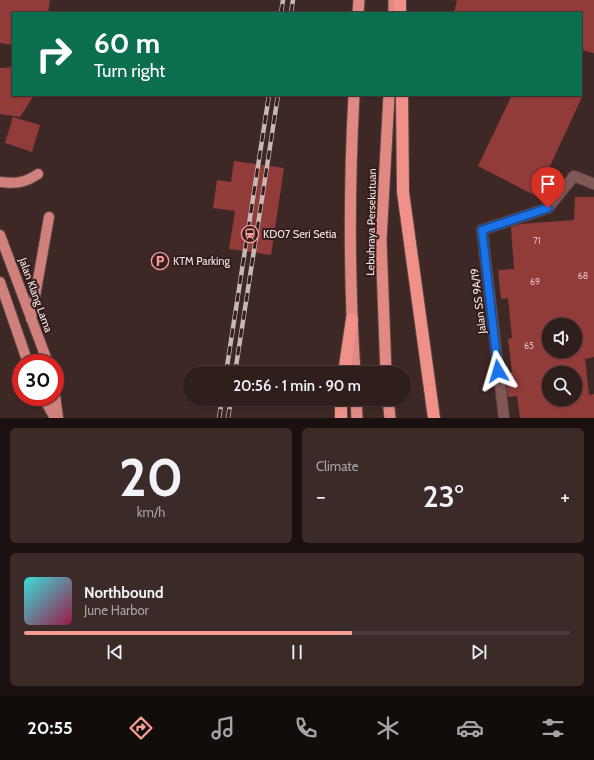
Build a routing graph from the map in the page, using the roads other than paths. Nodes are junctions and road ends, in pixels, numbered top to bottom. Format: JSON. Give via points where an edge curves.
{"nodes":[{"id":1,"x":359,"y":0,"type":"edge"},
{"id":2,"x":394,"y":0,"type":"edge"},
{"id":3,"x":400,"y":0,"type":"edge"},
{"id":4,"x":358,"y":12,"type":"edge"},
{"id":5,"x":394,"y":12,"type":"edge"},
{"id":6,"x":400,"y":12,"type":"edge"},
{"id":7,"x":354,"y":96,"type":"edge"},
{"id":8,"x":389,"y":96,"type":"edge"},
{"id":9,"x":402,"y":96,"type":"edge"},
{"id":10,"x":38,"y":174,"type":"dead end"},
{"id":11,"x":0,"y":182,"type":"edge"},
{"id":12,"x":594,"y":184,"type":"edge"},
{"id":13,"x":49,"y":217,"type":"dead end"},
{"id":14,"x":0,"y":235,"type":"edge"},
{"id":15,"x":0,"y":282,"type":"edge"},
{"id":16,"x":352,"y":319,"type":"junction"},
{"id":17,"x":31,"y":320,"type":"junction"},
{"id":18,"x":25,"y":354,"type":"edge"},
{"id":19,"x":44,"y":354,"type":"edge"},
{"id":20,"x":345,"y":366,"type":"edge"},
{"id":21,"x":355,"y":366,"type":"edge"},
{"id":22,"x":386,"y":366,"type":"edge"},
{"id":23,"x":49,"y":406,"type":"edge"},
{"id":24,"x":56,"y":406,"type":"edge"},
{"id":25,"x":340,"y":406,"type":"edge"},
{"id":26,"x":356,"y":406,"type":"edge"},
{"id":27,"x":389,"y":406,"type":"edge"},
{"id":28,"x":56,"y":418,"type":"edge"},
{"id":29,"x":341,"y":418,"type":"edge"},
{"id":30,"x":357,"y":418,"type":"edge"},
{"id":31,"x":390,"y":418,"type":"edge"},
{"id":32,"x":434,"y":418,"type":"edge"},
{"id":33,"x":504,"y":418,"type":"edge"}],
"edges":[{"from":1,"to":4,"type":"highway"},
{"from":2,"to":5,"type":"highway"},
{"from":3,"to":6,"type":"highway"},
{"from":7,"to":16,"type":"highway","name":"Lebuhraya Persekutuan"},
{"from":8,"to":22,"type":"highway","name":"Lebuhraya Persekutuan","via":[[381,240]]},
{"from":9,"to":32,"type":"highway","via":[[403,192]]},
{"from":10,"to":11,"type":"main road","via":[[14,184]]},
{"from":12,"to":33,"type":"street","name":"Jalan SS 9A/19","via":[[574,176],[548,208],[482,230]]},
{"from":13,"to":17,"type":"main road"},
{"from":14,"to":17,"type":"main road","name":"Jalan Klang Lama"},
{"from":15,"to":18,"type":"main road"},
{"from":16,"to":20,"type":"highway"},
{"from":16,"to":21,"type":"highway","name":"Lebuhraya Persekutuan"},
{"from":17,"to":19,"type":"main road","name":"Jalan Klang Lama"},
{"from":23,"to":28,"type":"main road"},
{"from":24,"to":28,"type":"main road"},
{"from":25,"to":29,"type":"highway"},
{"from":26,"to":30,"type":"highway"},
{"from":27,"to":31,"type":"highway"}]}
